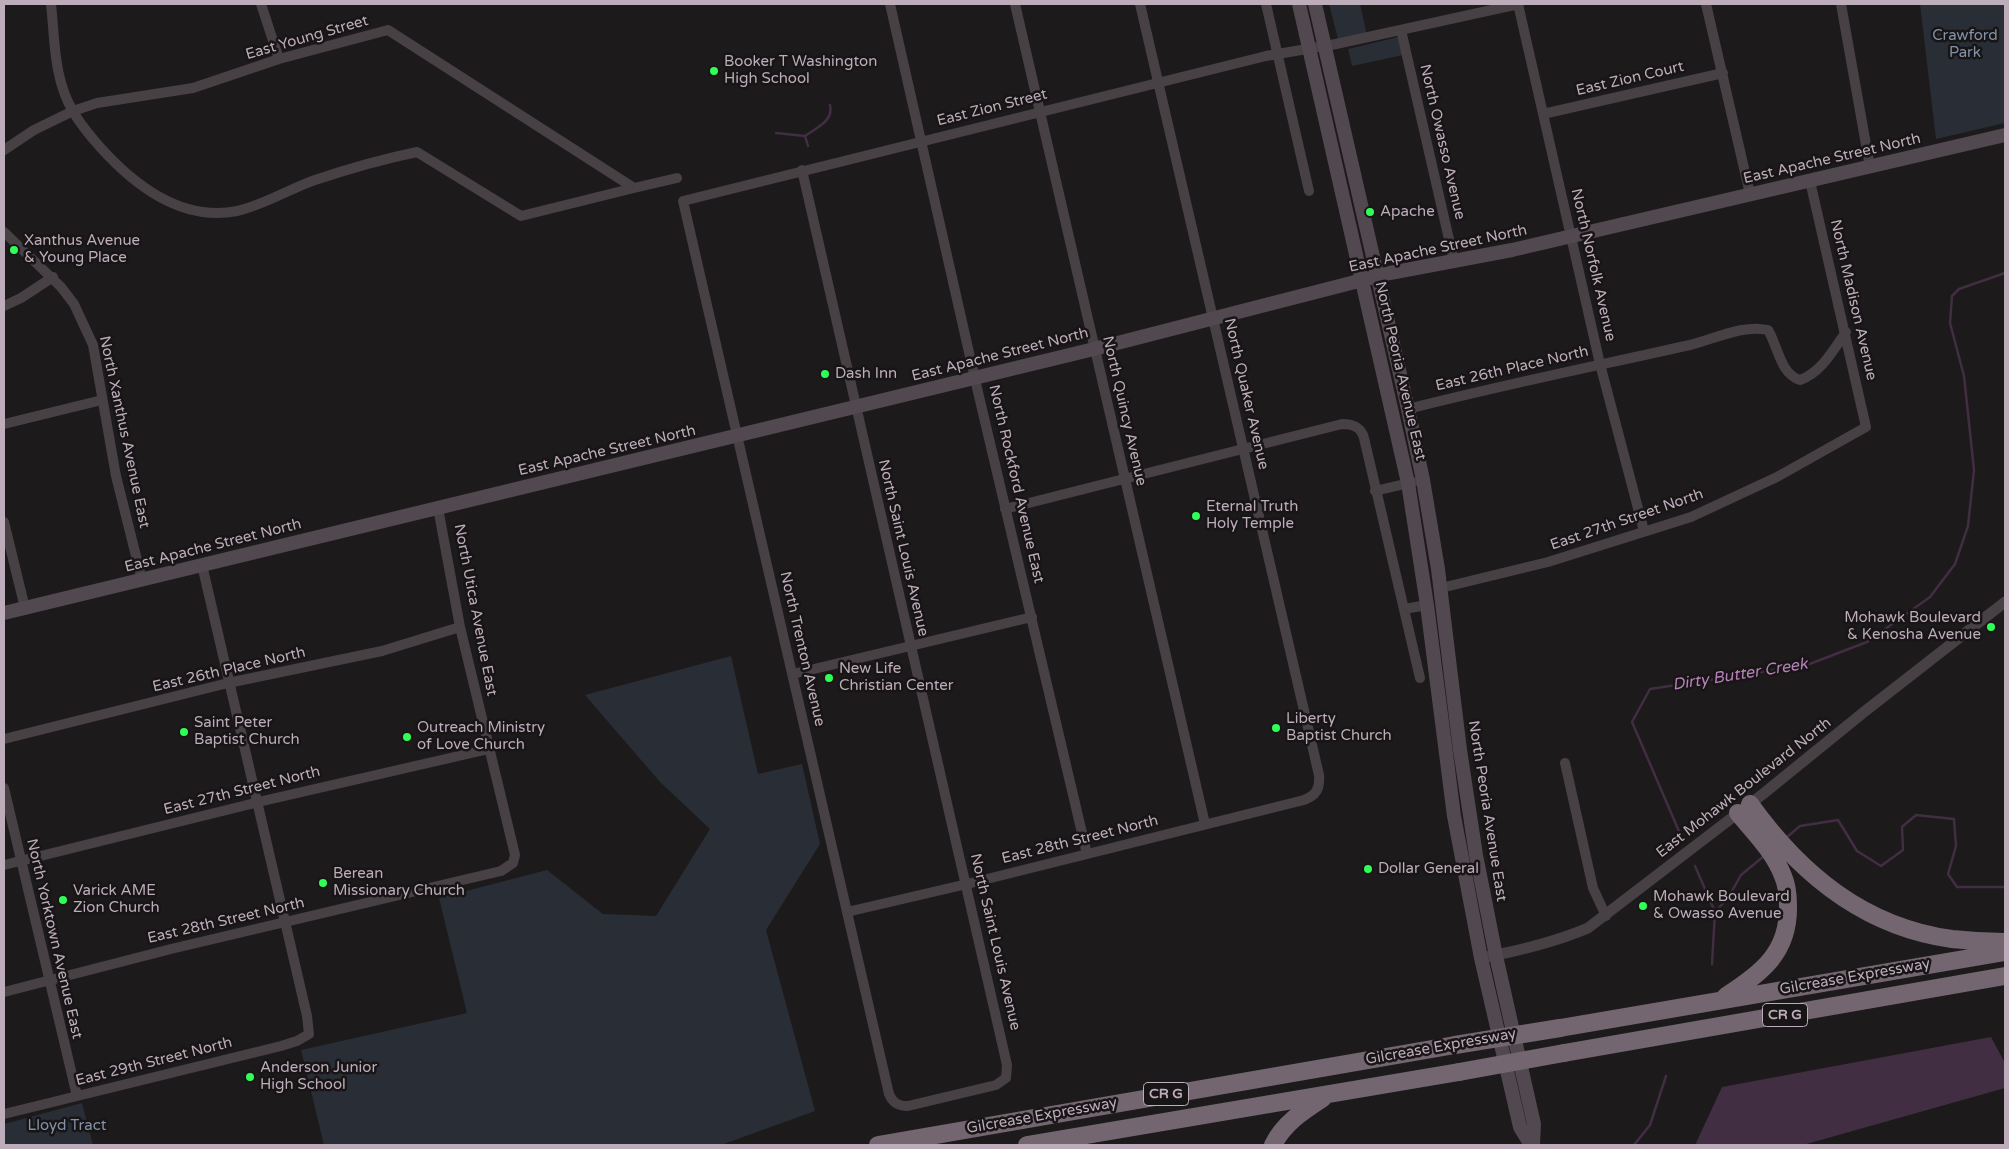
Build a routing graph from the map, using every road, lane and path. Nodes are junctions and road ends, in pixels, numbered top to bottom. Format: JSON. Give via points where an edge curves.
{"nodes":[{"id":1,"x":51,"y":4,"type":"edge"},
{"id":2,"x":261,"y":4,"type":"edge"},
{"id":3,"x":890,"y":4,"type":"edge"},
{"id":4,"x":1015,"y":4,"type":"edge"},
{"id":5,"x":1140,"y":4,"type":"edge"},
{"id":6,"x":1266,"y":4,"type":"edge"},
{"id":7,"x":1299,"y":4,"type":"edge"},
{"id":8,"x":1315,"y":4,"type":"edge"},
{"id":9,"x":1519,"y":4,"type":"edge"},
{"id":10,"x":1706,"y":4,"type":"edge"},
{"id":11,"x":1841,"y":4,"type":"edge"},
{"id":12,"x":1401,"y":30,"type":"junction"},
{"id":13,"x":1325,"y":46,"type":"junction"},
{"id":14,"x":1309,"y":49,"type":"junction"},
{"id":15,"x":1278,"y":54,"type":"junction"},
{"id":16,"x":279,"y":59,"type":"junction"},
{"id":17,"x":1723,"y":73,"type":"junction"},
{"id":18,"x":1159,"y":83,"type":"junction"},
{"id":19,"x":73,"y":111,"type":"junction"},
{"id":20,"x":1040,"y":112,"type":"junction"},
{"id":21,"x":1543,"y":114,"type":"junction"},
{"id":22,"x":2005,"y":135,"type":"edge"},
{"id":23,"x":922,"y":140,"type":"junction"},
{"id":24,"x":4,"y":150,"type":"edge"},
{"id":25,"x":1870,"y":167,"type":"junction"},
{"id":26,"x":802,"y":170,"type":"junction"},
{"id":27,"x":677,"y":178,"type":"dead end"},
{"id":28,"x":1810,"y":181,"type":"junction"},
{"id":29,"x":634,"y":188,"type":"junction"},
{"id":30,"x":1309,"y":191,"type":"dead end"},
{"id":31,"x":1750,"y":194,"type":"junction"},
{"id":32,"x":683,"y":200,"type":"joint"},
{"id":33,"x":4,"y":232,"type":"edge"},
{"id":34,"x":1571,"y":236,"type":"junction"},
{"id":35,"x":1454,"y":261,"type":"junction"},
{"id":36,"x":52,"y":277,"type":"junction"},
{"id":37,"x":1377,"y":277,"type":"junction"},
{"id":38,"x":1363,"y":281,"type":"junction"},
{"id":39,"x":4,"y":306,"type":"edge"},
{"id":40,"x":1213,"y":318,"type":"junction"},
{"id":41,"x":1846,"y":332,"type":"junction"},
{"id":42,"x":1094,"y":349,"type":"junction"},
{"id":43,"x":1600,"y":364,"type":"junction"},
{"id":44,"x":976,"y":378,"type":"junction"},
{"id":45,"x":102,"y":400,"type":"junction"},
{"id":46,"x":854,"y":407,"type":"junction"},
{"id":47,"x":1408,"y":409,"type":"junction"},
{"id":48,"x":4,"y":424,"type":"edge"},
{"id":49,"x":1866,"y":427,"type":"joint"},
{"id":50,"x":736,"y":436,"type":"junction"},
{"id":51,"x":1242,"y":449,"type":"junction"},
{"id":52,"x":1125,"y":478,"type":"junction"},
{"id":53,"x":1423,"y":480,"type":"junction"},
{"id":54,"x":1408,"y":483,"type":"junction"},
{"id":55,"x":1375,"y":490,"type":"junction"},
{"id":56,"x":438,"y":508,"type":"junction"},
{"id":57,"x":1005,"y":509,"type":"junction"},
{"id":58,"x":4,"y":522,"type":"edge"},
{"id":59,"x":1644,"y":531,"type":"junction"},
{"id":60,"x":202,"y":565,"type":"junction"},
{"id":61,"x":142,"y":580,"type":"junction"},
{"id":62,"x":1441,"y":588,"type":"junction"},
{"id":63,"x":2005,"y":602,"type":"edge"},
{"id":64,"x":1427,"y":604,"type":"junction"},
{"id":65,"x":25,"y":608,"type":"junction"},
{"id":66,"x":1404,"y":609,"type":"junction"},
{"id":67,"x":4,"y":613,"type":"edge"},
{"id":68,"x":1032,"y":617,"type":"junction"},
{"id":69,"x":460,"y":627,"type":"junction"},
{"id":70,"x":910,"y":645,"type":"junction"},
{"id":71,"x":793,"y":674,"type":"junction"},
{"id":72,"x":1420,"y":678,"type":"dead end"},
{"id":73,"x":228,"y":683,"type":"junction"},
{"id":74,"x":4,"y":739,"type":"edge"},
{"id":75,"x":489,"y":749,"type":"junction"},
{"id":76,"x":1565,"y":763,"type":"dead end"},
{"id":77,"x":4,"y":788,"type":"edge"},
{"id":78,"x":1317,"y":791,"type":"joint"},
{"id":79,"x":257,"y":803,"type":"junction"},
{"id":80,"x":1744,"y":808,"type":"junction"},
{"id":81,"x":1205,"y":824,"type":"junction"},
{"id":82,"x":1087,"y":854,"type":"junction"},
{"id":83,"x":20,"y":860,"type":"junction"},
{"id":84,"x":513,"y":864,"type":"joint"},
{"id":85,"x":4,"y":865,"type":"edge"},
{"id":86,"x":967,"y":884,"type":"junction"},
{"id":87,"x":847,"y":912,"type":"junction"},
{"id":88,"x":1606,"y":916,"type":"junction"},
{"id":89,"x":285,"y":923,"type":"junction"},
{"id":90,"x":2005,"y":942,"type":"edge"},
{"id":91,"x":2005,"y":952,"type":"edge"},
{"id":92,"x":1496,"y":956,"type":"junction"},
{"id":93,"x":1481,"y":958,"type":"junction"},
{"id":94,"x":2005,"y":976,"type":"edge"},
{"id":95,"x":48,"y":980,"type":"junction"},
{"id":96,"x":4,"y":992,"type":"edge"},
{"id":97,"x":1719,"y":1000,"type":"junction"},
{"id":98,"x":1330,"y":1094,"type":"junction"},
{"id":99,"x":77,"y":1096,"type":"junction"},
{"id":100,"x":894,"y":1103,"type":"joint"},
{"id":101,"x":4,"y":1114,"type":"edge"},
{"id":102,"x":878,"y":1145,"type":"edge"},
{"id":103,"x":1028,"y":1145,"type":"edge"},
{"id":104,"x":1037,"y":1145,"type":"edge"},
{"id":105,"x":1273,"y":1145,"type":"edge"},
{"id":106,"x":1532,"y":1145,"type":"edge"}],
"edges":[{"from":1,"to":19,"type":"street","via":[[62,86]]},
{"from":2,"to":16,"type":"street"},
{"from":3,"to":23,"type":"street","name":"North Rockford Avenue East"},
{"from":4,"to":20,"type":"street","name":"North Quincy Avenue"},
{"from":5,"to":18,"type":"street","name":"North Quaker Avenue"},
{"from":6,"to":15,"type":"street"},
{"from":7,"to":14,"type":"main road","name":"North Peoria Avenue East"},
{"from":8,"to":13,"type":"main road","name":"North Peoria Avenue East"},
{"from":9,"to":12,"type":"street","name":"East Zion Street"},
{"from":9,"to":21,"type":"street","name":"North Norfolk Avenue"},
{"from":10,"to":17,"type":"street"},
{"from":11,"to":25,"type":"street"},
{"from":12,"to":13,"type":"street","name":"East Zion Street"},
{"from":12,"to":35,"type":"street","name":"North Owasso Avenue"},
{"from":13,"to":14,"type":"street","name":"East Zion Street"},
{"from":13,"to":37,"type":"main road","name":"North Peoria Avenue East"},
{"from":14,"to":15,"type":"street","name":"East Zion Street"},
{"from":14,"to":38,"type":"main road","name":"North Peoria Avenue East"},
{"from":15,"to":18,"type":"street","name":"East Zion Street"},
{"from":15,"to":30,"type":"street"},
{"from":16,"to":19,"type":"street","name":"East Young Street","via":[[193,88],[122,97]]},
{"from":16,"to":29,"type":"street","name":"East Young Street","via":[[388,30]]},
{"from":17,"to":21,"type":"street","name":"East Zion Court"},
{"from":17,"to":31,"type":"street"},
{"from":18,"to":20,"type":"street","name":"East Zion Street"},
{"from":18,"to":40,"type":"street","name":"North Quaker Avenue"},
{"from":19,"to":24,"type":"street","name":"East Young Street","via":[[34,130]]},
{"from":19,"to":29,"type":"street","via":[[94,140],[135,181],[169,202],[204,212],[220,213],[246,208],[314,180],[417,152],[521,216]]},
{"from":20,"to":23,"type":"street","name":"East Zion Street"},
{"from":20,"to":42,"type":"street","name":"North Quincy Avenue"},
{"from":21,"to":34,"type":"street","name":"North Norfolk Avenue"},
{"from":22,"to":25,"type":"main road","name":"East Apache Street North"},
{"from":23,"to":26,"type":"street","name":"East Zion Street"},
{"from":23,"to":44,"type":"street","name":"North Rockford Avenue East"},
{"from":25,"to":28,"type":"main road","name":"East Apache Street North"},
{"from":26,"to":32,"type":"street","name":"East Zion Street"},
{"from":26,"to":46,"type":"street","name":"North Saint Louis Avenue"},
{"from":27,"to":29,"type":"street"},
{"from":28,"to":31,"type":"main road","name":"East Apache Street North"},
{"from":28,"to":41,"type":"street","name":"North Madison Avenue"},
{"from":31,"to":34,"type":"main road","name":"East Apache Street North"},
{"from":32,"to":50,"type":"street","name":"North Trenton Avenue"},
{"from":33,"to":36,"type":"street","name":"North Xanthus Avenue East"},
{"from":34,"to":35,"type":"main road","name":"East Apache Street North"},
{"from":34,"to":43,"type":"street","name":"North Norfolk Avenue"},
{"from":35,"to":37,"type":"main road","name":"East Apache Street North"},
{"from":36,"to":39,"type":"street"},
{"from":36,"to":45,"type":"street","name":"North Xanthus Avenue East","via":[[74,304],[93,346]]},
{"from":37,"to":38,"type":"main road","name":"East Apache Street North"},
{"from":37,"to":47,"type":"main road","name":"North Peoria Avenue East"},
{"from":38,"to":40,"type":"main road","name":"East Apache Street North"},
{"from":38,"to":54,"type":"main road","name":"North Peoria Avenue East"},
{"from":40,"to":42,"type":"main road","name":"East Apache Street North"},
{"from":40,"to":51,"type":"street","name":"North Quaker Avenue"},
{"from":41,"to":43,"type":"street","name":"East 26th Place North","via":[[1817,371],[1800,380],[1786,370],[1768,330],[1760,328]]},
{"from":41,"to":49,"type":"street","name":"North Madison Avenue"},
{"from":42,"to":44,"type":"main road","name":"East Apache Street North"},
{"from":42,"to":52,"type":"street","name":"North Quincy Avenue"},
{"from":43,"to":47,"type":"street","name":"East 26th Place North"},
{"from":43,"to":59,"type":"street","name":"North Norfolk Avenue"},
{"from":44,"to":46,"type":"main road","name":"East Apache Street North"},
{"from":44,"to":57,"type":"street","name":"North Rockford Avenue East"},
{"from":45,"to":48,"type":"street"},
{"from":45,"to":61,"type":"street","name":"North Xanthus Avenue East","via":[[116,476]]},
{"from":46,"to":50,"type":"main road","name":"East Apache Street North"},
{"from":46,"to":70,"type":"street","name":"North Saint Louis Avenue"},
{"from":47,"to":53,"type":"main road","name":"North Peoria Avenue East"},
{"from":49,"to":59,"type":"street","name":"East 27th Street North","via":[[1778,477],[1691,517]]},
{"from":50,"to":56,"type":"main road","name":"East Apache Street North"},
{"from":50,"to":71,"type":"street","name":"North Trenton Avenue"},
{"from":51,"to":52,"type":"street"},
{"from":51,"to":55,"type":"street","via":[[1342,424],[1355,426],[1362,434]]},
{"from":51,"to":78,"type":"street","name":"North Quaker Avenue","via":[[1319,775]]},
{"from":52,"to":57,"type":"street"},
{"from":52,"to":81,"type":"street","name":"North Quincy Avenue"},
{"from":53,"to":54,"type":"street","name":"North Peoria Avenue East"},
{"from":53,"to":62,"type":"main road","name":"North Peoria Avenue East"},
{"from":54,"to":55,"type":"street","name":"North Peoria Avenue East"},
{"from":54,"to":64,"type":"main road","name":"North Peoria Avenue East"},
{"from":55,"to":66,"type":"street"},
{"from":56,"to":60,"type":"main road","name":"East Apache Street North"},
{"from":56,"to":69,"type":"street","name":"North Utica Avenue East"},
{"from":57,"to":68,"type":"street","name":"North Rockford Avenue East"},
{"from":58,"to":65,"type":"street"},
{"from":59,"to":62,"type":"street","name":"East 27th Street North","via":[[1548,562]]},
{"from":60,"to":61,"type":"main road","name":"East Apache Street North"},
{"from":60,"to":73,"type":"street"},
{"from":61,"to":65,"type":"main road","name":"East Apache Street North"},
{"from":62,"to":92,"type":"main road","name":"North Peoria Avenue East","via":[[1460,750]]},
{"from":63,"to":80,"type":"street","name":"East Mohawk Boulevard North"},
{"from":64,"to":66,"type":"street"},
{"from":64,"to":93,"type":"main road","name":"North Peoria Avenue East","via":[[1454,816]]},
{"from":65,"to":67,"type":"main road","name":"East Apache Street North"},
{"from":66,"to":72,"type":"street"},
{"from":68,"to":70,"type":"street"},
{"from":68,"to":82,"type":"street","name":"North Rockford Avenue East"},
{"from":69,"to":73,"type":"street","name":"East 26th Place North","via":[[382,651]]},
{"from":69,"to":75,"type":"street","name":"North Utica Avenue East"},
{"from":70,"to":71,"type":"street"},
{"from":70,"to":86,"type":"street","name":"North Saint Louis Avenue"},
{"from":71,"to":87,"type":"street","name":"North Trenton Avenue"},
{"from":73,"to":74,"type":"street","name":"East 26th Place North"},
{"from":73,"to":79,"type":"street"},
{"from":75,"to":79,"type":"street","name":"East 27th Street North"},
{"from":75,"to":84,"type":"street","name":"North Utica Avenue East","via":[[515,855]]},
{"from":76,"to":88,"type":"street","via":[[1593,888]]},
{"from":77,"to":83,"type":"street","name":"North Yorktown Avenue East"},
{"from":78,"to":81,"type":"street","name":"East 28th Street North","via":[[1304,800]]},
{"from":79,"to":83,"type":"street","name":"East 27th Street North"},
{"from":79,"to":89,"type":"street"},
{"from":80,"to":88,"type":"street","name":"East Mohawk Boulevard North"},
{"from":80,"to":90,"type":"highway","via":[[1796,859],[1843,899],[1863,911],[1926,934]]},
{"from":80,"to":97,"type":"highway","via":[[1783,876],[1788,918],[1783,938],[1770,962],[1752,979]]},
{"from":81,"to":82,"type":"street","name":"East 28th Street North"},
{"from":82,"to":86,"type":"street","name":"East 28th Street North"},
{"from":83,"to":85,"type":"street","name":"East 27th Street North"},
{"from":83,"to":95,"type":"street","name":"North Yorktown Avenue East"},
{"from":84,"to":89,"type":"street","name":"East 28th Street North","via":[[501,871]]},
{"from":86,"to":87,"type":"street","name":"East 28th Street North"},
{"from":86,"to":100,"type":"street","name":"North Saint Louis Avenue","via":[[1007,1065],[1006,1078],[996,1085],[908,1106]]},
{"from":87,"to":100,"type":"street","name":"North Trenton Avenue","via":[[889,1094]]},
{"from":88,"to":92,"type":"street","name":"East Mohawk Boulevard North","via":[[1566,938]]},
{"from":89,"to":95,"type":"street","name":"East 28th Street North"},
{"from":89,"to":99,"type":"street","name":"East 29th Street North","via":[[308,1016],[309,1034],[297,1041]]},
{"from":91,"to":97,"type":"highway","name":"Gilcrease Expressway","number":"CR G"},
{"from":92,"to":93,"type":"street","name":"East Mohawk Boulevard North"},
{"from":92,"to":106,"type":"main road","name":"North Peoria Avenue East","via":[[1534,1124]]},
{"from":93,"to":106,"type":"main road","name":"North Peoria Avenue East","via":[[1520,1127]]},
{"from":94,"to":98,"type":"highway","name":"Gilcrease Expressway","number":"CR G","bridge":true},
{"from":95,"to":96,"type":"street","name":"East 28th Street North"},
{"from":95,"to":99,"type":"street","name":"North Yorktown Avenue East"},
{"from":97,"to":102,"type":"highway","name":"Gilcrease Expressway","number":"CR G","bridge":true},
{"from":98,"to":103,"type":"highway","name":"Gilcrease Expressway","number":"CR G"},
{"from":98,"to":105,"type":"highway","via":[[1298,1114]]},
{"from":99,"to":101,"type":"street","name":"East 29th Street North"},
{"from":103,"to":104,"type":"highway"}]}
